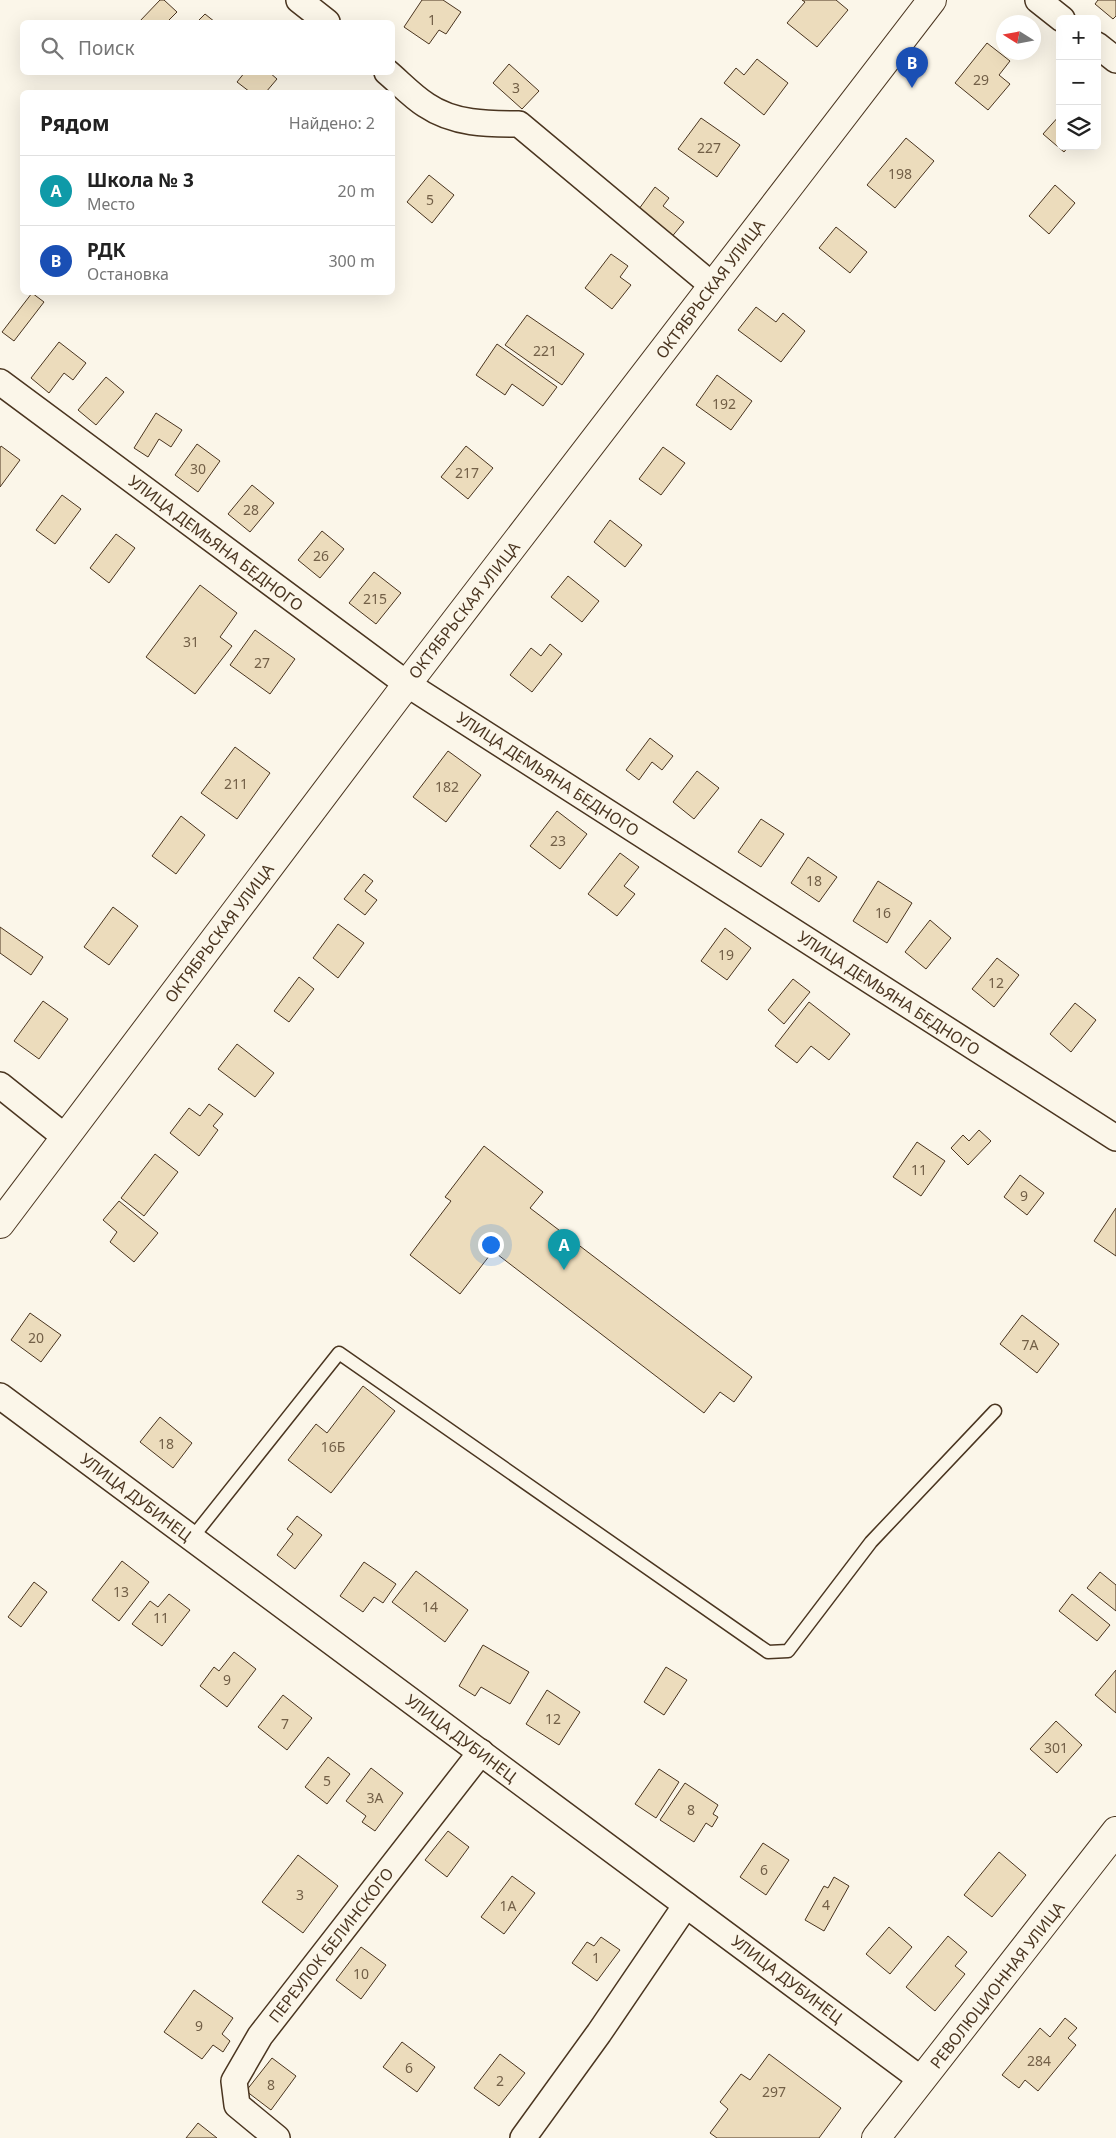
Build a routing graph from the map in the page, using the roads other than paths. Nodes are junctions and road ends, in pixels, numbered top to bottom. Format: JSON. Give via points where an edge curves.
{"nodes":[{"id":1,"x":298,"y":0,"type":"edge"},
{"id":2,"x":932,"y":0,"type":"edge"},
{"id":3,"x":1038,"y":0,"type":"edge"},
{"id":4,"x":1057,"y":15,"type":"edge"},
{"id":5,"x":324,"y":20,"type":"edge"},
{"id":6,"x":1101,"y":48,"type":"edge"},
{"id":7,"x":1116,"y":60,"type":"edge"},
{"id":8,"x":390,"y":75,"type":"edge"},
{"id":9,"x":713,"y":286,"type":"junction"},
{"id":10,"x":0,"y":382,"type":"edge"},
{"id":11,"x":407,"y":684,"type":"junction"},
{"id":12,"x":0,"y":1085,"type":"edge"},
{"id":13,"x":65,"y":1137,"type":"junction"},
{"id":14,"x":1116,"y":1138,"type":"edge"},
{"id":15,"x":0,"y":1224,"type":"edge"},
{"id":16,"x":0,"y":1396,"type":"edge"},
{"id":17,"x":995,"y":1411,"type":"dead end"},
{"id":18,"x":192,"y":1538,"type":"junction"},
{"id":19,"x":481,"y":1752,"type":"junction"},
{"id":20,"x":1116,"y":1831,"type":"edge"},
{"id":21,"x":686,"y":1905,"type":"junction"},
{"id":22,"x":922,"y":2080,"type":"junction"},
{"id":23,"x":277,"y":2138,"type":"edge"},
{"id":24,"x":523,"y":2138,"type":"edge"},
{"id":25,"x":876,"y":2138,"type":"edge"}],
"edges":[{"from":1,"to":5,"type":"street"},
{"from":2,"to":9,"type":"main road","name":"ОКТЯБРЬСКАЯ УЛИЦА"},
{"from":3,"to":4,"type":"street"},
{"from":6,"to":7,"type":"street"},
{"from":8,"to":9,"type":"street","via":[[426,106],[451,118],[482,124],[519,124]]},
{"from":9,"to":11,"type":"main road","name":"ОКТЯБРЬСКАЯ УЛИЦА"},
{"from":10,"to":11,"type":"street","name":"УЛИЦА ДЕМЬЯНА БЕДНОГО"},
{"from":11,"to":13,"type":"main road","name":"ОКТЯБРЬСКАЯ УЛИЦА"},
{"from":11,"to":14,"type":"street","name":"УЛИЦА ДЕМЬЯНА БЕДНОГО"},
{"from":12,"to":13,"type":"street"},
{"from":13,"to":15,"type":"main road","name":"ОКТЯБРЬСКАЯ УЛИЦА"},
{"from":16,"to":18,"type":"street","name":"УЛИЦА ДУБИНЕЦ"},
{"from":17,"to":18,"type":"lane","via":[[871,1542],[788,1650],[768,1652],[339,1353]]},
{"from":18,"to":19,"type":"street","name":"УЛИЦА ДУБИНЕЦ"},
{"from":19,"to":21,"type":"street","name":"УЛИЦА ДУБИНЕЦ"},
{"from":19,"to":23,"type":"street","name":"ПЕРЕУЛОК БЕЛИНСКОГО","via":[[260,2036],[234,2081],[237,2106]]},
{"from":20,"to":22,"type":"main road","name":"РЕВОЛЮЦИОННАЯ УЛИЦА"},
{"from":21,"to":22,"type":"street","name":"УЛИЦА ДУБИНЕЦ"},
{"from":21,"to":24,"type":"street","via":[[599,2034]]},
{"from":22,"to":25,"type":"main road","name":"РЕВОЛЮЦИОННАЯ УЛИЦА"}]}
